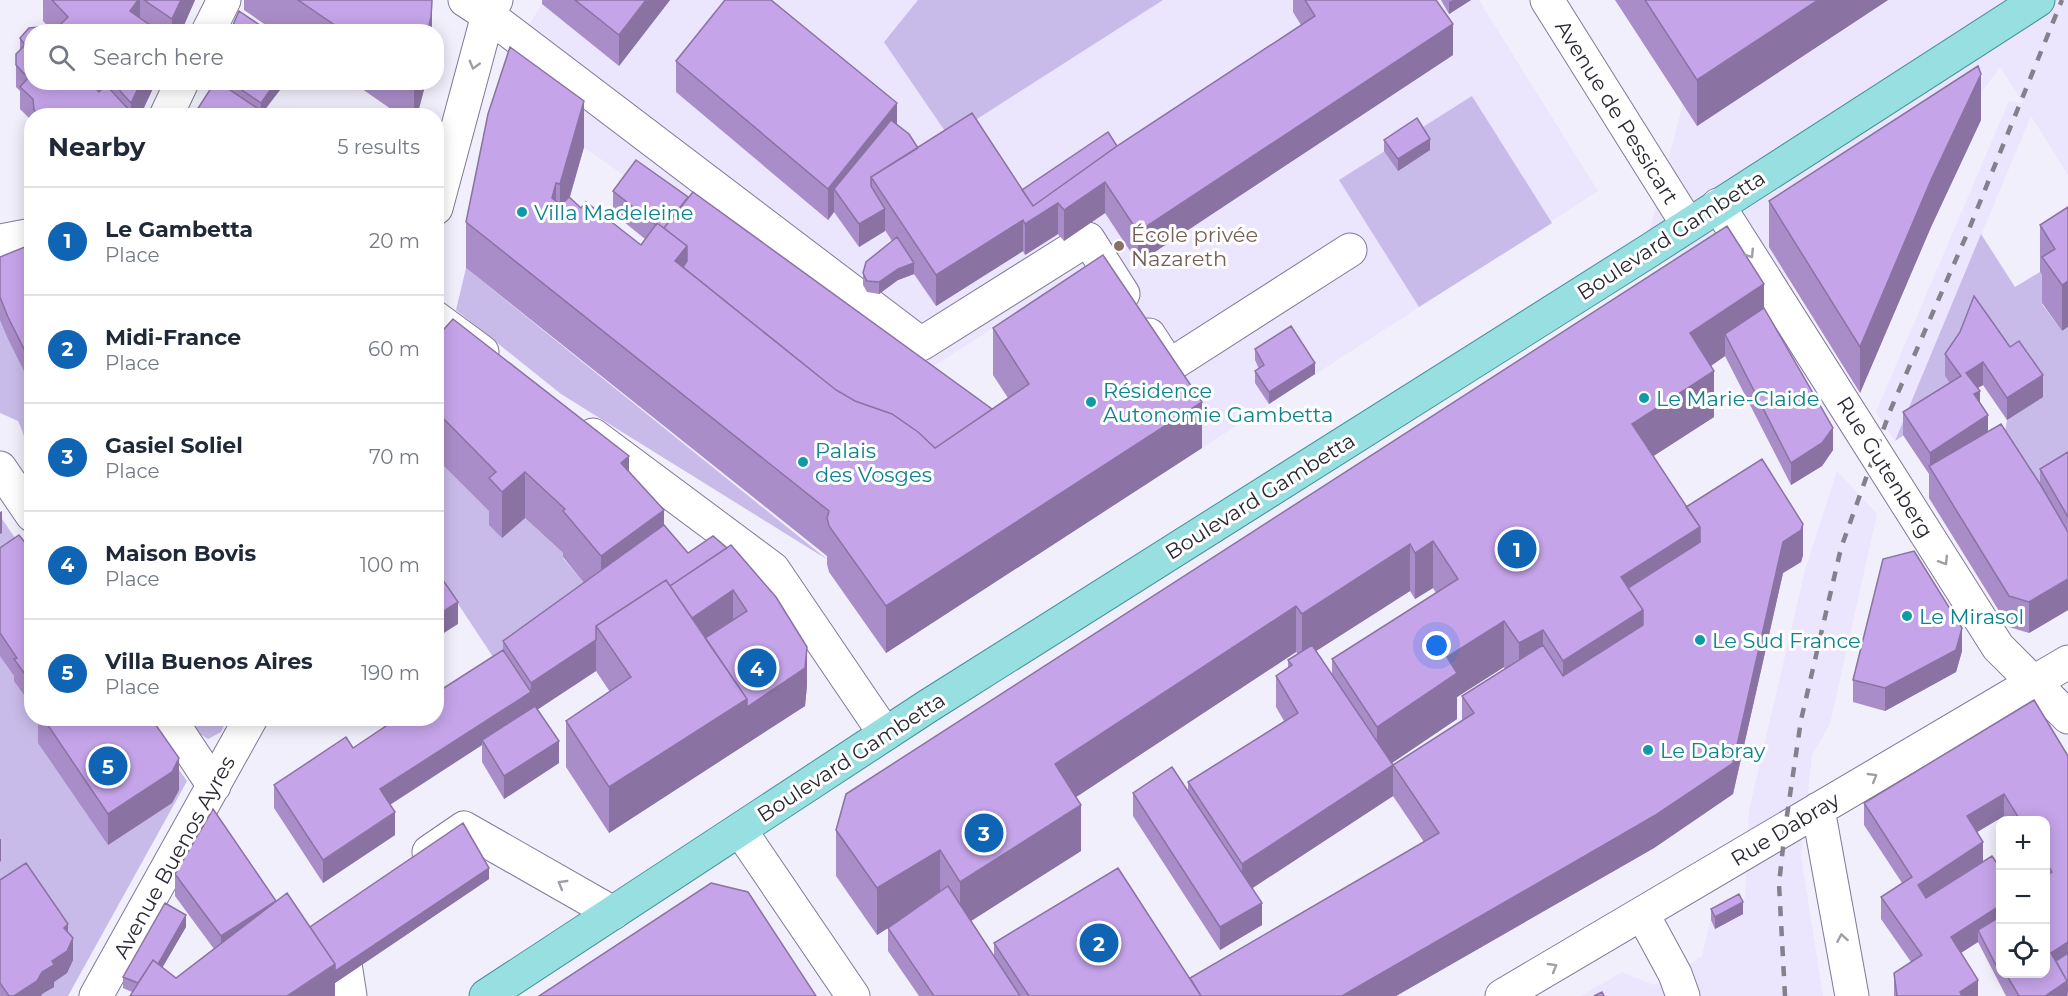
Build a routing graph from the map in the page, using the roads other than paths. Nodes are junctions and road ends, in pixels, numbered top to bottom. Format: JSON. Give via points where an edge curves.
{"nodes":[{"id":1,"x":224,"y":0,"type":"edge"},
{"id":2,"x":1547,"y":0,"type":"edge"},
{"id":3,"x":2038,"y":0,"type":"edge"},
{"id":4,"x":483,"y":5,"type":"edge"},
{"id":5,"x":212,"y":24,"type":"edge"},
{"id":6,"x":178,"y":90,"type":"edge"},
{"id":7,"x":170,"y":108,"type":"edge"},
{"id":8,"x":444,"y":173,"type":"edge"},
{"id":9,"x":1718,"y":205,"type":"junction"},
{"id":10,"x":1688,"y":225,"type":"junction"},
{"id":11,"x":24,"y":237,"type":"edge"},
{"id":12,"x":0,"y":242,"type":"edge"},
{"id":13,"x":1350,"y":250,"type":"dead end"},
{"id":14,"x":444,"y":324,"type":"edge"},
{"id":15,"x":505,"y":369,"type":"edge"},
{"id":16,"x":569,"y":417,"type":"edge"},
{"id":17,"x":0,"y":468,"type":"edge"},
{"id":18,"x":24,"y":503,"type":"edge"},
{"id":19,"x":2068,"y":662,"type":"edge"},
{"id":20,"x":2035,"y":682,"type":"junction"},
{"id":21,"x":2068,"y":717,"type":"edge"},
{"id":22,"x":174,"y":726,"type":"edge"},
{"id":23,"x":247,"y":726,"type":"edge"},
{"id":24,"x":885,"y":734,"type":"junction"},
{"id":25,"x":214,"y":786,"type":"junction"},
{"id":26,"x":1818,"y":809,"type":"junction"},
{"id":27,"x":740,"y":830,"type":"junction"},
{"id":28,"x":405,"y":867,"type":"edge"},
{"id":29,"x":346,"y":906,"type":"edge"},
{"id":30,"x":613,"y":913,"type":"junction"},
{"id":31,"x":1643,"y":915,"type":"junction"},
{"id":32,"x":96,"y":996,"type":"edge"},
{"id":33,"x":350,"y":996,"type":"edge"},
{"id":34,"x":486,"y":996,"type":"edge"},
{"id":35,"x":853,"y":996,"type":"edge"},
{"id":36,"x":1502,"y":996,"type":"edge"},
{"id":37,"x":1683,"y":996,"type":"edge"},
{"id":38,"x":1852,"y":996,"type":"edge"}],
"edges":[{"from":1,"to":5,"type":"street"},
{"from":2,"to":10,"type":"street","name":"Avenue de Pessicart"},
{"from":3,"to":9,"type":"main road","name":"Boulevard Gambetta"},
{"from":4,"to":8,"type":"street","one_way":true},
{"from":4,"to":13,"type":"street","via":[[921,344],[1088,239],[1169,366]]},
{"from":6,"to":7,"type":"street"},
{"from":9,"to":10,"type":"main road","name":"Boulevard Gambetta"},
{"from":9,"to":20,"type":"street","name":"Rue Gutenberg","one_way":true,"via":[[1998,647]]},
{"from":10,"to":24,"type":"main road","name":"Boulevard Gambetta"},
{"from":11,"to":12,"type":"street"},
{"from":14,"to":15,"type":"street"},
{"from":16,"to":24,"type":"street","via":[[773,569]]},
{"from":17,"to":18,"type":"street"},
{"from":19,"to":20,"type":"street","name":"Rue Dabray"},
{"from":20,"to":21,"type":"street","name":"Rue Gutenberg"},
{"from":26,"to":20,"type":"street","name":"Rue Dabray","one_way":true},
{"from":22,"to":25,"type":"street"},
{"from":23,"to":25,"type":"street","name":"Avenue Buenos Ayres"},
{"from":24,"to":27,"type":"main road","name":"Boulevard Gambetta"},
{"from":25,"to":32,"type":"street","name":"Avenue Buenos Ayres"},
{"from":26,"to":31,"type":"street","name":"Rue Dabray"},
{"from":38,"to":26,"type":"street","one_way":true},
{"from":27,"to":30,"type":"main road","name":"Boulevard Gambetta"},
{"from":27,"to":35,"type":"street"},
{"from":30,"to":28,"type":"street","one_way":true,"via":[[465,828]]},
{"from":29,"to":33,"type":"street","via":[[337,913]]},
{"from":30,"to":34,"type":"main road","name":"Boulevard Gambetta"},
{"from":36,"to":31,"type":"street","name":"Rue Dabray","one_way":true},
{"from":31,"to":37,"type":"street"}]}
